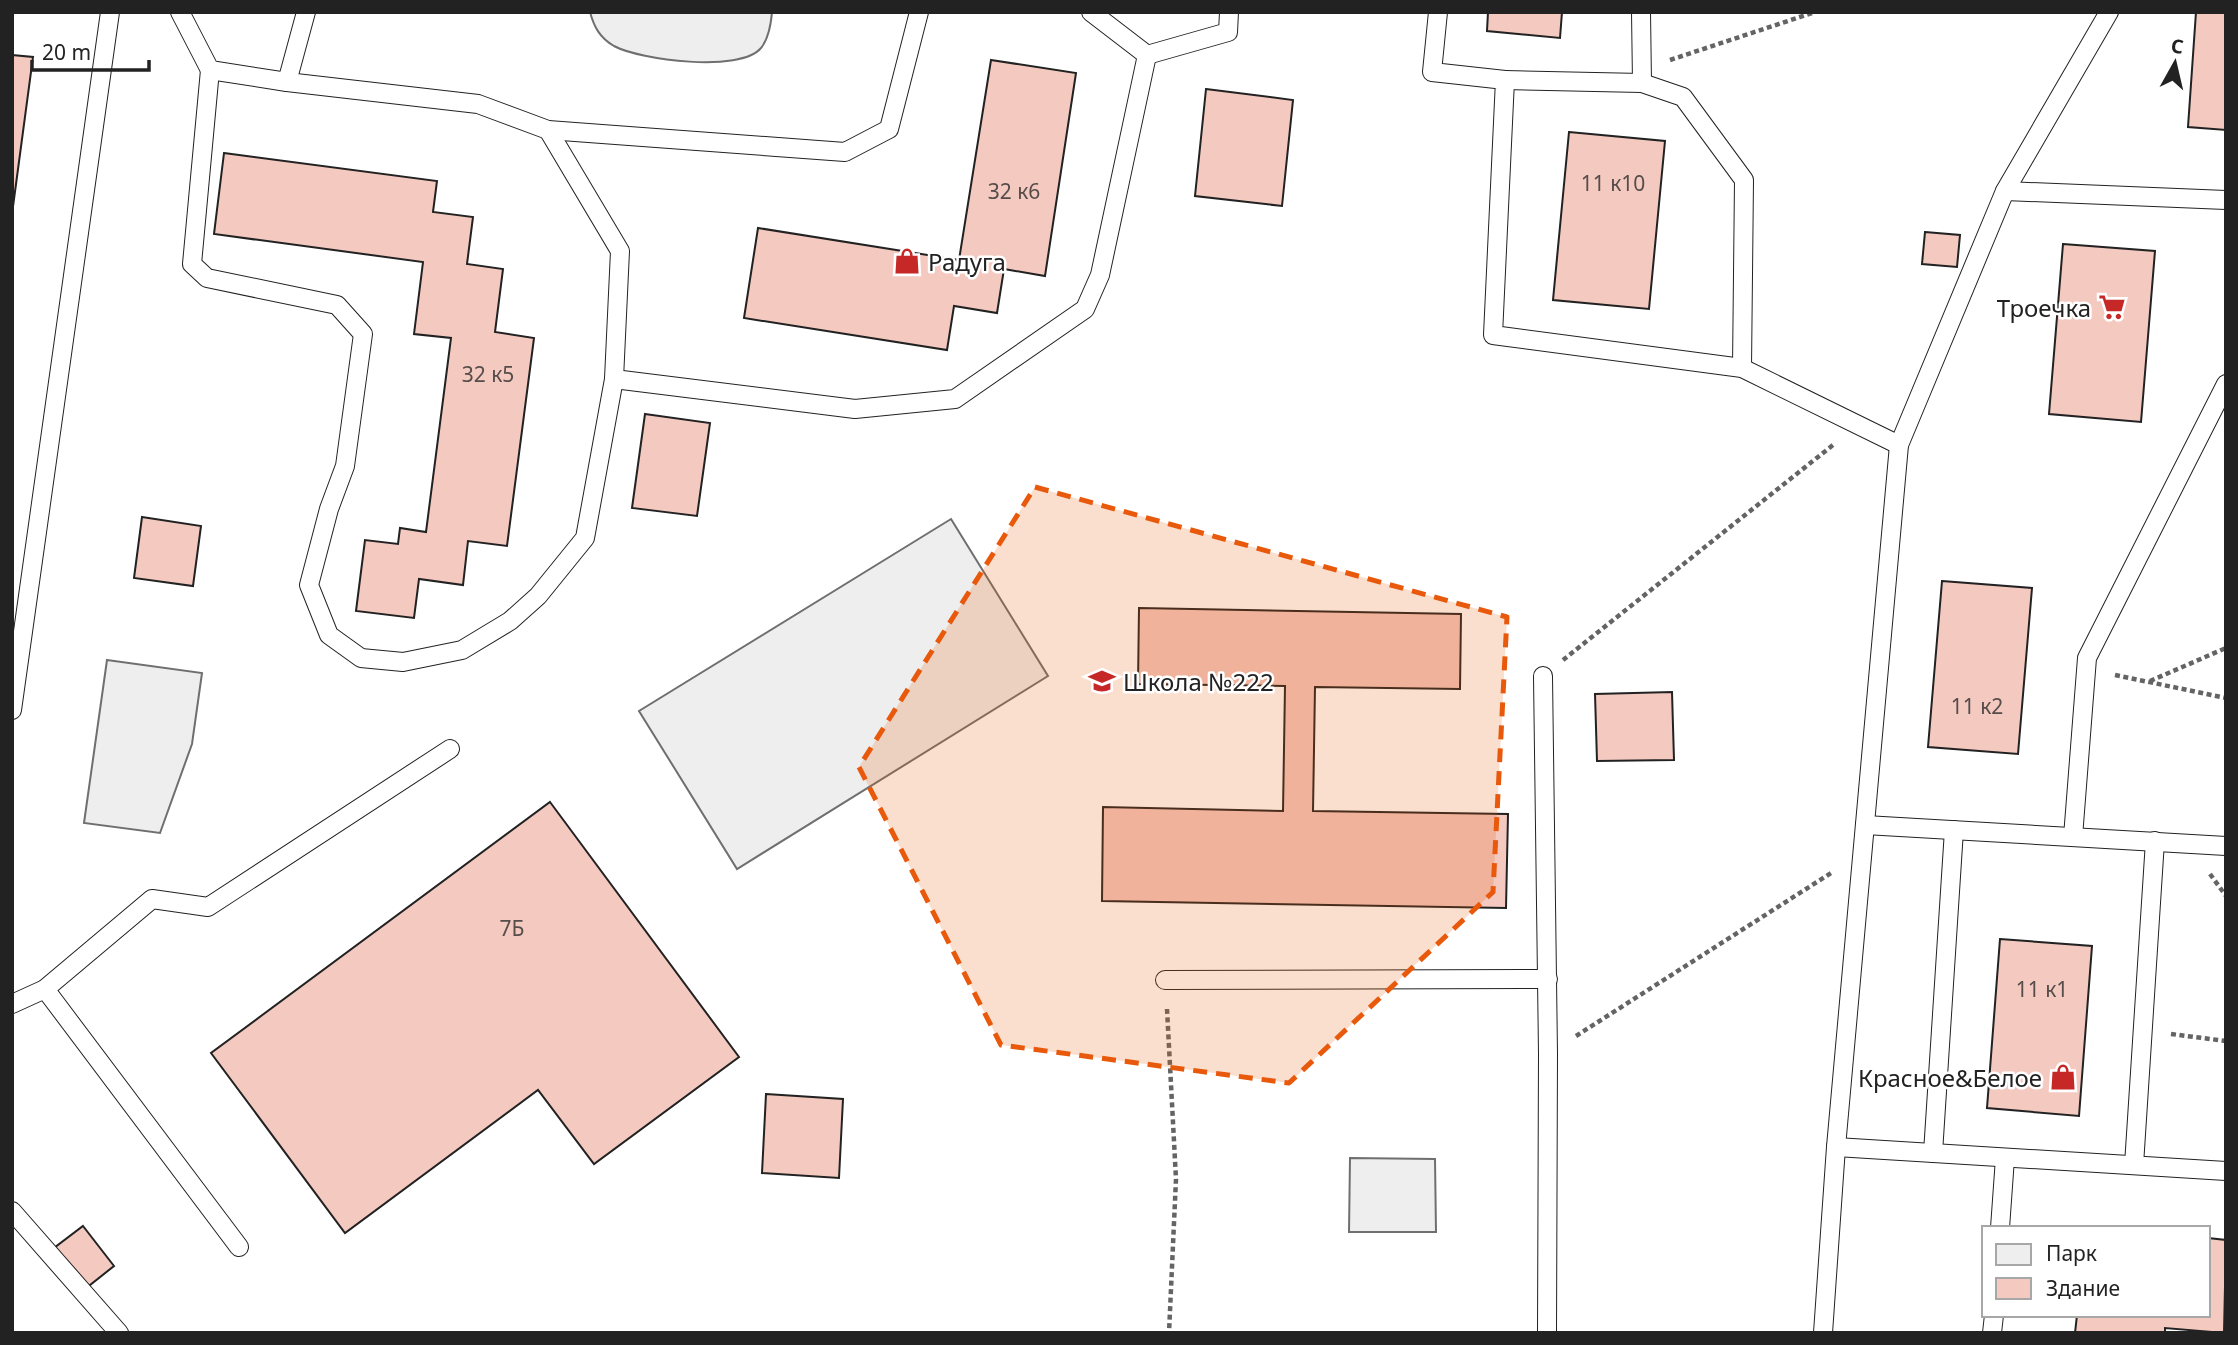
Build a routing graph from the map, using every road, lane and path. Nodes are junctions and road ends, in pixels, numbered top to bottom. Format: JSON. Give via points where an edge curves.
{"nodes":[{"id":1,"x":110,"y":12,"type":"edge"},
{"id":2,"x":180,"y":12,"type":"edge"},
{"id":3,"x":306,"y":12,"type":"edge"},
{"id":4,"x":919,"y":12,"type":"edge"},
{"id":5,"x":1091,"y":12,"type":"edge"},
{"id":6,"x":1229,"y":12,"type":"edge"},
{"id":7,"x":1438,"y":12,"type":"edge"},
{"id":8,"x":1641,"y":12,"type":"edge"},
{"id":9,"x":1815,"y":12,"type":"edge"},
{"id":10,"x":2109,"y":12,"type":"edge"},
{"id":11,"x":1147,"y":55,"type":"junction"},
{"id":12,"x":210,"y":70,"type":"junction"},
{"id":13,"x":1642,"y":76,"type":"junction"},
{"id":14,"x":1505,"y":80,"type":"junction"},
{"id":15,"x":287,"y":82,"type":"junction"},
{"id":16,"x":548,"y":130,"type":"junction"},
{"id":17,"x":2005,"y":191,"type":"junction"},
{"id":18,"x":2226,"y":200,"type":"edge"},
{"id":19,"x":1742,"y":368,"type":"junction"},
{"id":20,"x":614,"y":379,"type":"junction"},
{"id":21,"x":2226,"y":384,"type":"edge"},
{"id":22,"x":1858,"y":425,"type":"junction"},
{"id":23,"x":1899,"y":445,"type":"junction"},
{"id":24,"x":2226,"y":648,"type":"edge"},
{"id":25,"x":2086,"y":671,"type":"junction"},
{"id":26,"x":1543,"y":676,"type":"joint"},
{"id":27,"x":2149,"y":681,"type":"junction"},
{"id":28,"x":2226,"y":698,"type":"edge"},
{"id":29,"x":12,"y":710,"type":"edge"},
{"id":30,"x":450,"y":749,"type":"dead end"},
{"id":31,"x":1865,"y":825,"type":"junction"},
{"id":32,"x":1954,"y":830,"type":"junction"},
{"id":33,"x":2073,"y":836,"type":"junction"},
{"id":34,"x":2155,"y":841,"type":"junction"},
{"id":35,"x":2226,"y":846,"type":"edge"},
{"id":36,"x":1862,"y":853,"type":"junction"},
{"id":37,"x":1548,"y":979,"type":"junction"},
{"id":38,"x":1165,"y":980,"type":"joint"},
{"id":39,"x":45,"y":989,"type":"junction"},
{"id":40,"x":12,"y":1004,"type":"edge"},
{"id":41,"x":2143,"y":1031,"type":"junction"},
{"id":42,"x":2226,"y":1041,"type":"edge"},
{"id":43,"x":1548,"y":1054,"type":"junction"},
{"id":44,"x":1836,"y":1147,"type":"junction"},
{"id":45,"x":1933,"y":1153,"type":"junction"},
{"id":46,"x":2005,"y":1158,"type":"junction"},
{"id":47,"x":2134,"y":1165,"type":"junction"},
{"id":48,"x":2226,"y":1171,"type":"edge"},
{"id":49,"x":12,"y":1211,"type":"edge"},
{"id":50,"x":2000,"y":1226,"type":"edge"},
{"id":51,"x":239,"y":1247,"type":"dead end"},
{"id":52,"x":119,"y":1333,"type":"edge"},
{"id":53,"x":1169,"y":1333,"type":"edge"},
{"id":54,"x":1547,"y":1333,"type":"edge"},
{"id":55,"x":1823,"y":1333,"type":"edge"}],
"edges":[{"from":1,"to":29,"type":"lane"},
{"from":2,"to":12,"type":"lane"},
{"from":3,"to":15,"type":"lane"},
{"from":4,"to":16,"type":"lane","via":[[889,129],[845,152]]},
{"from":5,"to":11,"type":"lane"},
{"from":6,"to":11,"type":"lane","via":[[1228,32]]},
{"from":7,"to":14,"type":"lane","via":[[1432,72]]},
{"from":8,"to":13,"type":"lane"},
{"from":9,"to":13,"type":"path"},
{"from":10,"to":17,"type":"lane"},
{"from":11,"to":20,"type":"lane","via":[[1100,275],[1086,309],[955,399],[855,409]]},
{"from":12,"to":15,"type":"lane"},
{"from":12,"to":20,"type":"lane","via":[[192,264],[207,278],[337,304],[363,334],[345,466],[309,585],[330,635],[361,658],[403,662],[463,650],[538,596],[584,538]]},
{"from":13,"to":14,"type":"lane"},
{"from":13,"to":19,"type":"lane","via":[[1683,97],[1744,180]]},
{"from":14,"to":19,"type":"lane","via":[[1493,335]]},
{"from":15,"to":16,"type":"lane","via":[[478,104]]},
{"from":16,"to":20,"type":"lane","via":[[620,251]]},
{"from":17,"to":18,"type":"lane"},
{"from":17,"to":23,"type":"lane"},
{"from":19,"to":22,"type":"lane"},
{"from":21,"to":25,"type":"lane","via":[[2087,658]]},
{"from":22,"to":23,"type":"lane"},
{"from":22,"to":26,"type":"path"},
{"from":23,"to":31,"type":"lane"},
{"from":24,"to":27,"type":"path"},
{"from":25,"to":27,"type":"path"},
{"from":25,"to":33,"type":"lane"},
{"from":26,"to":37,"type":"lane"},
{"from":27,"to":28,"type":"path"},
{"from":30,"to":39,"type":"lane","via":[[208,907],[152,899]]},
{"from":31,"to":32,"type":"lane"},
{"from":31,"to":36,"type":"lane"},
{"from":32,"to":33,"type":"lane"},
{"from":32,"to":45,"type":"lane"},
{"from":33,"to":34,"type":"lane"},
{"from":34,"to":35,"type":"lane"},
{"from":34,"to":41,"type":"lane"},
{"from":36,"to":43,"type":"path"},
{"from":36,"to":44,"type":"lane"},
{"from":37,"to":38,"type":"lane"},
{"from":37,"to":43,"type":"lane"},
{"from":38,"to":53,"type":"path","via":[[1176,1179]]},
{"from":39,"to":40,"type":"lane"},
{"from":39,"to":51,"type":"lane"},
{"from":41,"to":42,"type":"path"},
{"from":41,"to":47,"type":"lane"},
{"from":43,"to":54,"type":"lane"},
{"from":44,"to":45,"type":"lane"},
{"from":44,"to":55,"type":"lane"},
{"from":45,"to":46,"type":"lane"},
{"from":46,"to":47,"type":"lane"},
{"from":46,"to":50,"type":"lane"},
{"from":47,"to":48,"type":"lane"},
{"from":49,"to":52,"type":"lane"}]}
